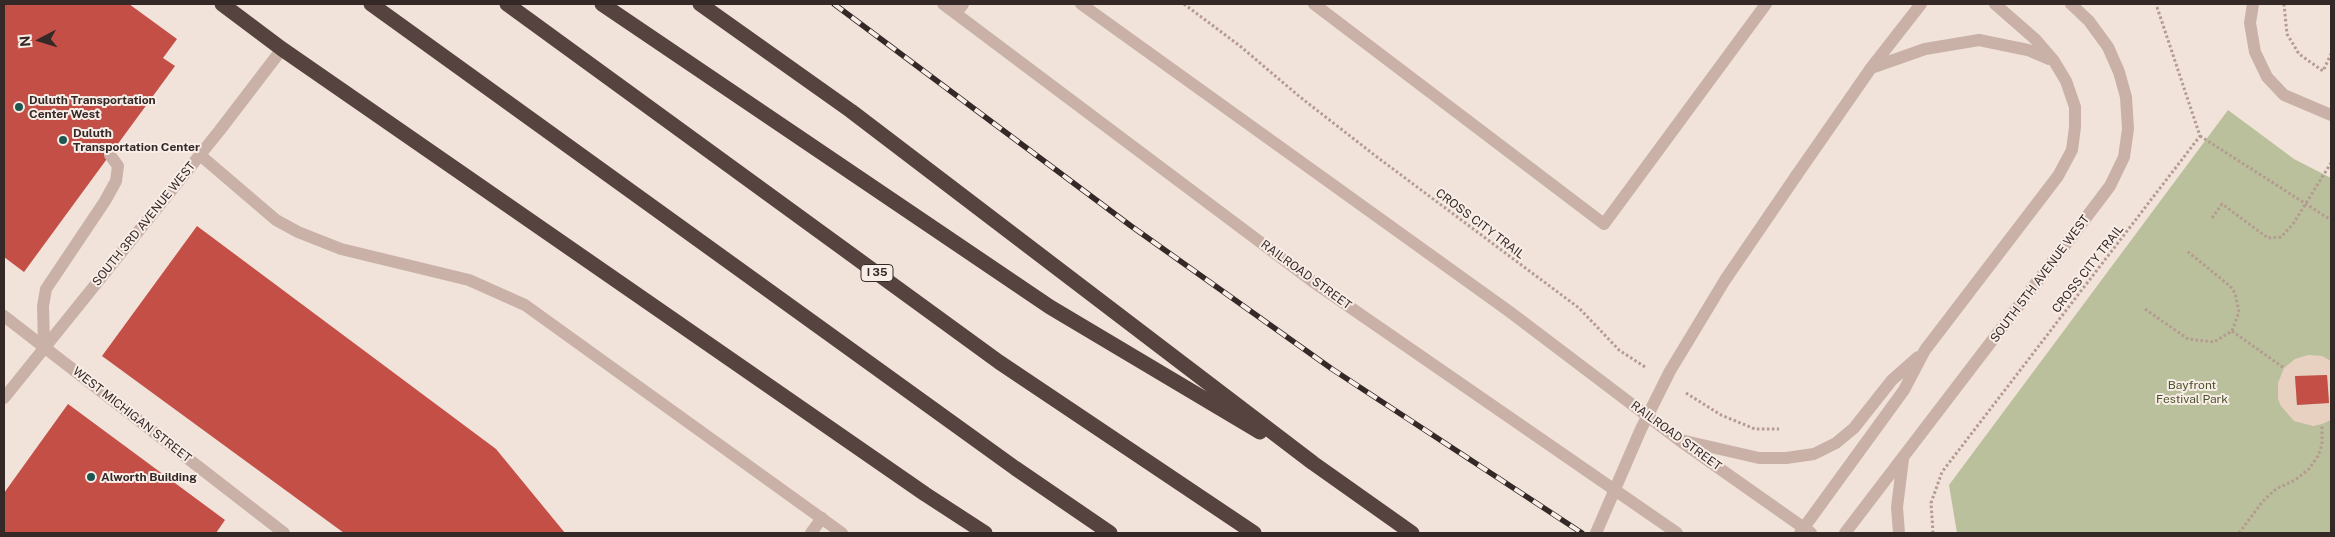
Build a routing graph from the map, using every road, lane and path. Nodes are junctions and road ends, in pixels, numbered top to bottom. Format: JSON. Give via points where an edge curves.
{"nodes":[{"id":1,"x":222,"y":4,"type":"edge"},
{"id":2,"x":507,"y":4,"type":"edge"},
{"id":3,"x":602,"y":4,"type":"edge"},
{"id":4,"x":700,"y":4,"type":"edge"},
{"id":5,"x":943,"y":4,"type":"edge"},
{"id":6,"x":1081,"y":4,"type":"edge"},
{"id":7,"x":1184,"y":4,"type":"edge"},
{"id":8,"x":1314,"y":4,"type":"edge"},
{"id":9,"x":1766,"y":4,"type":"edge"},
{"id":10,"x":1921,"y":4,"type":"edge"},
{"id":11,"x":1995,"y":4,"type":"edge"},
{"id":12,"x":2071,"y":4,"type":"edge"},
{"id":13,"x":2156,"y":4,"type":"edge"},
{"id":14,"x":2253,"y":4,"type":"edge"},
{"id":15,"x":2284,"y":4,"type":"edge"},
{"id":16,"x":373,"y":5,"type":"edge"},
{"id":17,"x":959,"y":8,"type":"edge"},
{"id":18,"x":282,"y":49,"type":"junction"},
{"id":19,"x":2331,"y":54,"type":"edge"},
{"id":20,"x":2054,"y":61,"type":"junction"},
{"id":21,"x":1871,"y":68,"type":"junction"},
{"id":22,"x":2331,"y":115,"type":"edge"},
{"id":23,"x":2200,"y":136,"type":"junction"},
{"id":24,"x":110,"y":155,"type":"dead end"},
{"id":25,"x":200,"y":155,"type":"junction"},
{"id":26,"x":2331,"y":163,"type":"edge"},
{"id":27,"x":2306,"y":203,"type":"junction"},
{"id":28,"x":2212,"y":218,"type":"dead end"},
{"id":29,"x":2331,"y":220,"type":"edge"},
{"id":30,"x":2187,"y":251,"type":"dead end"},
{"id":31,"x":2145,"y":309,"type":"dead end"},
{"id":32,"x":4,"y":316,"type":"edge"},
{"id":33,"x":2232,"y":331,"type":"junction"},
{"id":34,"x":44,"y":346,"type":"junction"},
{"id":35,"x":1925,"y":350,"type":"junction"},
{"id":36,"x":2284,"y":368,"type":"dead end"},
{"id":37,"x":1650,"y":370,"type":"dead end"},
{"id":38,"x":1682,"y":390,"type":"dead end"},
{"id":39,"x":4,"y":398,"type":"edge"},
{"id":40,"x":2322,"y":424,"type":"dead end"},
{"id":41,"x":1779,"y":429,"type":"dead end"},
{"id":42,"x":1679,"y":440,"type":"junction"},
{"id":43,"x":1903,"y":459,"type":"junction"},
{"id":44,"x":1313,"y":463,"type":"junction"},
{"id":45,"x":822,"y":518,"type":"junction"},
{"id":46,"x":1805,"y":531,"type":"edge"},
{"id":47,"x":284,"y":533,"type":"edge"},
{"id":48,"x":811,"y":533,"type":"edge"},
{"id":49,"x":842,"y":533,"type":"edge"},
{"id":50,"x":985,"y":533,"type":"edge"},
{"id":51,"x":1110,"y":533,"type":"edge"},
{"id":52,"x":1254,"y":533,"type":"edge"},
{"id":53,"x":1412,"y":533,"type":"edge"},
{"id":54,"x":1596,"y":533,"type":"edge"},
{"id":55,"x":1677,"y":533,"type":"edge"},
{"id":56,"x":1846,"y":533,"type":"edge"},
{"id":57,"x":1899,"y":533,"type":"edge"},
{"id":58,"x":1934,"y":533,"type":"edge"},
{"id":59,"x":2239,"y":533,"type":"edge"}],
"edges":[{"from":1,"to":18,"type":"highway"},
{"from":2,"to":52,"type":"highway","number":"I 35","via":[[999,362]]},
{"from":3,"to":44,"type":"highway","via":[[1050,307]]},
{"from":4,"to":44,"type":"highway","via":[[851,111]]},
{"from":5,"to":17,"type":"street","name":"RAILROAD STREET"},
{"from":6,"to":42,"type":"street","name":"RAILROAD STREET","via":[[1510,312]]},
{"from":7,"to":37,"type":"path","name":"CROSS CITY TRAIL","via":[[1377,157],[1579,308],[1619,350]]},
{"from":8,"to":9,"type":"street","via":[[1604,224]]},
{"from":10,"to":21,"type":"street"},
{"from":11,"to":20,"type":"street","via":[[2035,39]]},
{"from":12,"to":43,"type":"street","name":"SOUTH 5TH AVENUE WEST","via":[[2089,21],[2108,47],[2119,72],[2126,97],[2128,129],[2124,157],[2110,186],[2094,208]]},
{"from":13,"to":23,"type":"path"},
{"from":14,"to":22,"type":"street","via":[[2250,23],[2255,52],[2267,77],[2284,95]]},
{"from":15,"to":19,"type":"path","via":[[2287,34],[2299,54],[2324,71]]},
{"from":16,"to":51,"type":"highway"},
{"from":17,"to":55,"type":"street","name":"RAILROAD STREET","via":[[1312,281]]},
{"from":18,"to":25,"type":"street","name":"SOUTH 3RD AVENUE WEST"},
{"from":18,"to":50,"type":"highway"},
{"from":20,"to":21,"type":"street","via":[[2028,50],[1979,40],[1924,49]]},
{"from":20,"to":35,"type":"street","via":[[2066,81],[2075,107],[2072,150],[2058,176]]},
{"from":21,"to":54,"type":"street","bridge":true,"via":[[1725,280],[1670,371]]},
{"from":23,"to":27,"type":"path"},
{"from":23,"to":58,"type":"path","name":"CROSS CITY TRAIL","via":[[1942,472],[1931,503]]},
{"from":24,"to":34,"type":"street","via":[[118,166],[116,181],[46,289]]},
{"from":25,"to":34,"type":"street","name":"SOUTH 3RD AVENUE WEST"},
{"from":25,"to":45,"type":"street","via":[[276,220],[298,232],[341,249],[469,280],[525,305]]},
{"from":26,"to":27,"type":"path"},
{"from":27,"to":28,"type":"path","via":[[2281,237],[2268,238],[2222,204]]},
{"from":27,"to":29,"type":"path"},
{"from":30,"to":33,"type":"path","via":[[2235,293],[2239,312]]},
{"from":31,"to":33,"type":"path","via":[[2188,339],[2214,342]]},
{"from":32,"to":34,"type":"street","name":"WEST MICHIGAN STREET"},
{"from":33,"to":36,"type":"path"},
{"from":34,"to":39,"type":"street","name":"SOUTH 3RD AVENUE WEST"},
{"from":34,"to":47,"type":"street","name":"WEST MICHIGAN STREET"},
{"from":35,"to":42,"type":"street","via":[[1892,380],[1854,428],[1836,443],[1814,454],[1759,458]]},
{"from":35,"to":46,"type":"street","via":[[1904,390]]},
{"from":38,"to":41,"type":"path","via":[[1721,415],[1755,429]]},
{"from":40,"to":59,"type":"path","via":[[2322,446],[2309,469],[2270,495]]},
{"from":42,"to":46,"type":"street","name":"RAILROAD STREET"},
{"from":43,"to":56,"type":"street","name":"SOUTH 5TH AVENUE WEST"},
{"from":43,"to":57,"type":"street","via":[[1897,507]]},
{"from":44,"to":53,"type":"highway"},
{"from":45,"to":48,"type":"street"},
{"from":45,"to":49,"type":"street"}]}
